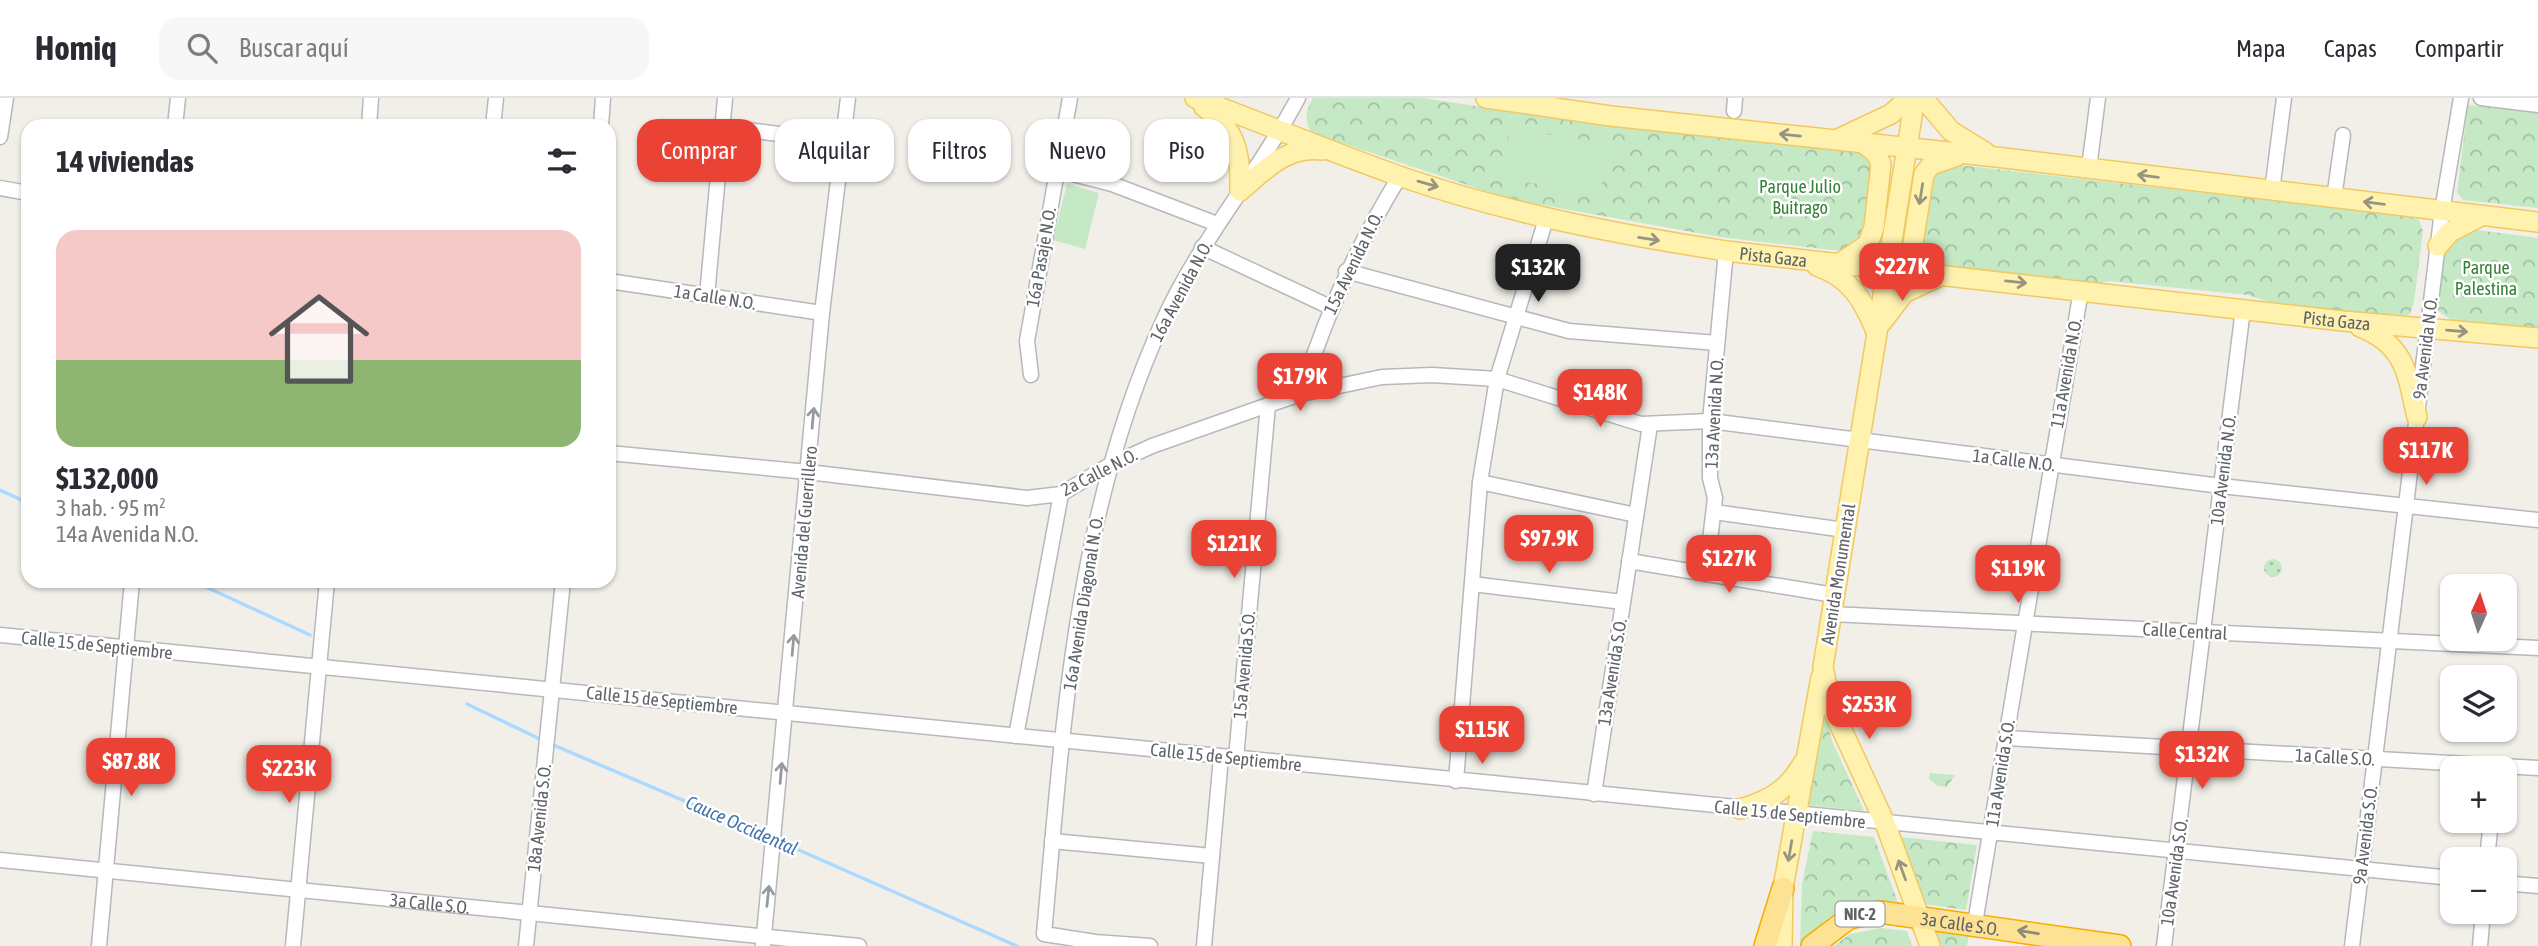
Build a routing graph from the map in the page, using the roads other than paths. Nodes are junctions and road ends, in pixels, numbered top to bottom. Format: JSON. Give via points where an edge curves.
{"nodes":[{"id":1,"x":6,"y":98,"type":"edge"},
{"id":2,"x":178,"y":98,"type":"edge"},
{"id":3,"x":371,"y":98,"type":"edge"},
{"id":4,"x":496,"y":98,"type":"edge"},
{"id":5,"x":603,"y":98,"type":"edge"},
{"id":6,"x":725,"y":98,"type":"edge"},
{"id":7,"x":848,"y":98,"type":"edge"},
{"id":8,"x":1070,"y":98,"type":"edge"},
{"id":9,"x":1193,"y":98,"type":"edge"},
{"id":10,"x":1298,"y":98,"type":"edge"},
{"id":11,"x":1486,"y":98,"type":"edge"},
{"id":12,"x":1909,"y":98,"type":"edge"},
{"id":13,"x":1915,"y":98,"type":"edge"},
{"id":14,"x":1923,"y":98,"type":"edge"},
{"id":15,"x":1940,"y":98,"type":"edge"},
{"id":16,"x":2098,"y":98,"type":"edge"},
{"id":17,"x":2284,"y":98,"type":"edge"},
{"id":18,"x":2461,"y":98,"type":"edge"},
{"id":19,"x":2482,"y":98,"type":"edge"},
{"id":20,"x":1559,"y":103,"type":"edge"},
{"id":21,"x":2538,"y":106,"type":"edge"},
{"id":22,"x":176,"y":119,"type":"edge"},
{"id":23,"x":370,"y":119,"type":"edge"},
{"id":24,"x":494,"y":119,"type":"edge"},
{"id":25,"x":602,"y":119,"type":"edge"},
{"id":26,"x":724,"y":119,"type":"edge"},
{"id":27,"x":846,"y":119,"type":"edge"},
{"id":28,"x":1066,"y":119,"type":"edge"},
{"id":29,"x":1944,"y":124,"type":"junction"},
{"id":30,"x":1282,"y":129,"type":"junction"},
{"id":31,"x":2343,"y":135,"type":"dead end"},
{"id":32,"x":0,"y":137,"type":"edge"},
{"id":33,"x":1835,"y":140,"type":"junction"},
{"id":34,"x":1863,"y":143,"type":"junction"},
{"id":35,"x":1906,"y":148,"type":"junction"},
{"id":36,"x":1341,"y":153,"type":"junction"},
{"id":37,"x":1966,"y":154,"type":"junction"},
{"id":38,"x":1996,"y":157,"type":"junction"},
{"id":39,"x":2089,"y":168,"type":"junction"},
{"id":40,"x":1400,"y":176,"type":"junction"},
{"id":41,"x":718,"y":182,"type":"edge"},
{"id":42,"x":838,"y":182,"type":"edge"},
{"id":43,"x":1055,"y":182,"type":"edge"},
{"id":44,"x":1104,"y":182,"type":"edge"},
{"id":45,"x":0,"y":188,"type":"edge"},
{"id":46,"x":1240,"y":191,"type":"junction"},
{"id":47,"x":2272,"y":191,"type":"junction"},
{"id":48,"x":21,"y":192,"type":"edge"},
{"id":49,"x":2334,"y":198,"type":"junction"},
{"id":50,"x":2442,"y":211,"type":"junction"},
{"id":51,"x":2482,"y":215,"type":"junction"},
{"id":52,"x":1546,"y":219,"type":"junction"},
{"id":53,"x":2538,"y":222,"type":"edge"},
{"id":54,"x":1217,"y":224,"type":"junction"},
{"id":55,"x":2438,"y":246,"type":"junction"},
{"id":56,"x":1202,"y":247,"type":"junction"},
{"id":57,"x":1727,"y":251,"type":"junction"},
{"id":58,"x":1797,"y":258,"type":"junction"},
{"id":59,"x":1839,"y":263,"type":"junction"},
{"id":60,"x":1887,"y":268,"type":"junction"},
{"id":61,"x":1346,"y":271,"type":"junction"},
{"id":62,"x":1948,"y":275,"type":"junction"},
{"id":63,"x":616,"y":282,"type":"edge"},
{"id":64,"x":2081,"y":290,"type":"junction"},
{"id":65,"x":707,"y":296,"type":"junction"},
{"id":66,"x":1330,"y":307,"type":"junction"},
{"id":67,"x":2243,"y":309,"type":"junction"},
{"id":68,"x":822,"y":313,"type":"junction"},
{"id":69,"x":1516,"y":316,"type":"junction"},
{"id":70,"x":2343,"y":321,"type":"junction"},
{"id":71,"x":2428,"y":329,"type":"junction"},
{"id":72,"x":1877,"y":332,"type":"junction"},
{"id":73,"x":2538,"y":338,"type":"edge"},
{"id":74,"x":1717,"y":343,"type":"junction"},
{"id":75,"x":1031,"y":375,"type":"dead end"},
{"id":76,"x":1497,"y":379,"type":"junction"},
{"id":77,"x":1301,"y":394,"type":"junction"},
{"id":78,"x":1268,"y":405,"type":"junction"},
{"id":79,"x":2417,"y":417,"type":"junction"},
{"id":80,"x":1710,"y":422,"type":"junction"},
{"id":81,"x":1650,"y":425,"type":"junction"},
{"id":82,"x":1860,"y":440,"type":"junction"},
{"id":83,"x":616,"y":454,"type":"edge"},
{"id":84,"x":2050,"y":464,"type":"junction"},
{"id":85,"x":1108,"y":466,"type":"junction"},
{"id":86,"x":808,"y":472,"type":"junction"},
{"id":87,"x":1480,"y":482,"type":"junction"},
{"id":88,"x":2221,"y":486,"type":"junction"},
{"id":89,"x":1061,"y":494,"type":"junction"},
{"id":90,"x":2406,"y":505,"type":"junction"},
{"id":91,"x":1714,"y":512,"type":"junction"},
{"id":92,"x":1636,"y":515,"type":"junction"},
{"id":93,"x":2538,"y":520,"type":"edge"},
{"id":94,"x":1845,"y":530,"type":"junction"},
{"id":95,"x":1629,"y":561,"type":"junction"},
{"id":96,"x":1706,"y":574,"type":"junction"},
{"id":97,"x":1472,"y":584,"type":"junction"},
{"id":98,"x":131,"y":588,"type":"edge"},
{"id":99,"x":326,"y":588,"type":"edge"},
{"id":100,"x":562,"y":588,"type":"edge"},
{"id":101,"x":1623,"y":602,"type":"junction"},
{"id":102,"x":1833,"y":604,"type":"junction"},
{"id":103,"x":2024,"y":623,"type":"junction"},
{"id":104,"x":2203,"y":632,"type":"junction"},
{"id":105,"x":0,"y":635,"type":"edge"},
{"id":106,"x":2390,"y":641,"type":"junction"},
{"id":107,"x":126,"y":648,"type":"junction"},
{"id":108,"x":2538,"y":648,"type":"edge"},
{"id":109,"x":319,"y":666,"type":"junction"},
{"id":110,"x":1823,"y":667,"type":"junction"},
{"id":111,"x":553,"y":690,"type":"junction"},
{"id":112,"x":787,"y":713,"type":"junction"},
{"id":113,"x":1016,"y":736,"type":"junction"},
{"id":114,"x":2006,"y":738,"type":"junction"},
{"id":115,"x":1061,"y":741,"type":"junction"},
{"id":116,"x":2190,"y":748,"type":"junction"},
{"id":117,"x":1808,"y":749,"type":"junction"},
{"id":118,"x":1228,"y":758,"type":"junction"},
{"id":119,"x":2374,"y":759,"type":"junction"},
{"id":120,"x":2440,"y":763,"type":"edge"},
{"id":121,"x":2517,"y":768,"type":"edge"},
{"id":122,"x":2538,"y":768,"type":"edge"},
{"id":123,"x":1456,"y":781,"type":"junction"},
{"id":124,"x":1594,"y":794,"type":"junction"},
{"id":125,"x":1740,"y":809,"type":"junction"},
{"id":126,"x":1797,"y":815,"type":"junction"},
{"id":127,"x":1885,"y":823,"type":"junction"},
{"id":128,"x":1990,"y":834,"type":"junction"},
{"id":129,"x":1052,"y":841,"type":"junction"},
{"id":130,"x":2178,"y":852,"type":"junction"},
{"id":131,"x":1212,"y":856,"type":"junction"},
{"id":132,"x":0,"y":860,"type":"edge"},
{"id":133,"x":2360,"y":869,"type":"junction"},
{"id":134,"x":107,"y":871,"type":"junction"},
{"id":135,"x":2440,"y":877,"type":"edge"},
{"id":136,"x":2517,"y":884,"type":"edge"},
{"id":137,"x":2538,"y":886,"type":"edge"},
{"id":138,"x":1783,"y":888,"type":"junction"},
{"id":139,"x":299,"y":892,"type":"junction"},
{"id":140,"x":529,"y":915,"type":"junction"},
{"id":141,"x":1919,"y":916,"type":"junction"},
{"id":142,"x":1975,"y":923,"type":"junction"},
{"id":143,"x":2482,"y":924,"type":"edge"},
{"id":144,"x":764,"y":942,"type":"edge"},
{"id":145,"x":99,"y":946,"type":"edge"},
{"id":146,"x":293,"y":946,"type":"edge"},
{"id":147,"x":526,"y":946,"type":"edge"},
{"id":148,"x":859,"y":946,"type":"edge"},
{"id":149,"x":1150,"y":946,"type":"edge"},
{"id":150,"x":1204,"y":946,"type":"edge"},
{"id":151,"x":1765,"y":946,"type":"edge"},
{"id":152,"x":1782,"y":946,"type":"edge"},
{"id":153,"x":1812,"y":946,"type":"edge"},
{"id":154,"x":1930,"y":946,"type":"edge"},
{"id":155,"x":2120,"y":946,"type":"edge"},
{"id":156,"x":2164,"y":946,"type":"edge"},
{"id":157,"x":2353,"y":946,"type":"edge"},
{"id":158,"x":2480,"y":946,"type":"edge"}],
"edges":[{"from":1,"to":32,"type":"street"},
{"from":2,"to":22,"type":"street"},
{"from":3,"to":23,"type":"street"},
{"from":4,"to":24,"type":"street"},
{"from":5,"to":25,"type":"street"},
{"from":6,"to":26,"type":"street"},
{"from":7,"to":27,"type":"street","name":"Avenida del Guerrillero"},
{"from":8,"to":28,"type":"street","name":"16a Pasaje N.O."},
{"from":9,"to":30,"type":"main road","name":"Pista Gaza"},
{"from":9,"to":46,"type":"main road","via":[[1220,118],[1234,137]]},
{"from":10,"to":30,"type":"street","name":"16a Avenida N.O."},
{"from":11,"to":20,"type":"main road"},
{"from":12,"to":33,"type":"main road","via":[[1891,114]]},
{"from":13,"to":35,"type":"main road","name":"Avenida Monumental"},
{"from":14,"to":29,"type":"main road"},
{"from":15,"to":29,"type":"main road"},
{"from":16,"to":39,"type":"street"},
{"from":17,"to":47,"type":"street"},
{"from":18,"to":50,"type":"street","name":"9a Avenida N.O."},
{"from":19,"to":21,"type":"street"},
{"from":33,"to":20,"type":"main road","one_way":true},
{"from":29,"to":38,"type":"main road","via":[[1968,144]]},
{"from":30,"to":36,"type":"main road","name":"Pista Gaza"},
{"from":30,"to":46,"type":"street","name":"16a Avenida N.O."},
{"from":31,"to":49,"type":"street"},
{"from":33,"to":34,"type":"main road"},
{"from":34,"to":35,"type":"main road"},
{"from":34,"to":59,"type":"main road","via":[[1881,164],[1874,227],[1868,244]]},
{"from":35,"to":37,"type":"main road"},
{"from":35,"to":60,"type":"main road","name":"Avenida Monumental"},
{"from":36,"to":40,"type":"main road","name":"Pista Gaza"},
{"from":36,"to":46,"type":"main road","via":[[1310,149],[1290,153]]},
{"from":37,"to":38,"type":"main road"},
{"from":37,"to":62,"type":"main road","one_way":true,"via":[[1941,160],[1924,174],[1912,250],[1917,263]]},
{"from":38,"to":39,"type":"main road"},
{"from":47,"to":39,"type":"main road","one_way":true},
{"from":40,"to":52,"type":"main road","name":"Pista Gaza","one_way":true},
{"from":40,"to":61,"type":"street","name":"15a Avenida N.O."},
{"from":41,"to":65,"type":"street"},
{"from":42,"to":68,"type":"street","name":"Avenida del Guerrillero"},
{"from":43,"to":75,"type":"street","name":"16a Pasaje N.O.","via":[[1027,341]]},
{"from":44,"to":54,"type":"street"},
{"from":45,"to":48,"type":"street"},
{"from":46,"to":54,"type":"street","name":"16a Avenida N.O."},
{"from":47,"to":49,"type":"main road"},
{"from":50,"to":49,"type":"main road","one_way":true},
{"from":50,"to":51,"type":"main road"},
{"from":50,"to":55,"type":"street","name":"9a Avenida N.O."},
{"from":51,"to":53,"type":"main road"},
{"from":51,"to":55,"type":"main road","via":[[2450,232]]},
{"from":52,"to":57,"type":"main road","name":"Pista Gaza","one_way":true},
{"from":52,"to":69,"type":"street"},
{"from":54,"to":56,"type":"street","name":"16a Avenida N.O."},
{"from":55,"to":71,"type":"street","name":"9a Avenida N.O."},
{"from":56,"to":66,"type":"street"},
{"from":56,"to":85,"type":"street","name":"16a Avenida N.O.","via":[[1164,317]]},
{"from":57,"to":58,"type":"main road","name":"Pista Gaza"},
{"from":57,"to":74,"type":"street","name":"13a Avenida N.O."},
{"from":58,"to":59,"type":"main road","name":"Pista Gaza"},
{"from":58,"to":72,"type":"main road","via":[[1846,280],[1865,304]]},
{"from":59,"to":60,"type":"main road","name":"Pista Gaza"},
{"from":60,"to":62,"type":"main road","name":"Pista Gaza"},
{"from":60,"to":72,"type":"main road","name":"Avenida Monumental"},
{"from":61,"to":66,"type":"street","name":"15a Avenida N.O."},
{"from":61,"to":69,"type":"street"},
{"from":62,"to":64,"type":"main road","name":"Pista Gaza","one_way":true},
{"from":62,"to":72,"type":"main road","via":[[1904,293]]},
{"from":63,"to":65,"type":"street","name":"1a Calle N.O."},
{"from":64,"to":67,"type":"main road","name":"Pista Gaza"},
{"from":64,"to":84,"type":"street","name":"11a Avenida N.O."},
{"from":65,"to":68,"type":"street","name":"1a Calle N.O."},
{"from":66,"to":77,"type":"street","name":"15a Avenida N.O."},
{"from":67,"to":70,"type":"main road","name":"Pista Gaza"},
{"from":67,"to":88,"type":"street","name":"10a Avenida N.O."},
{"from":86,"to":68,"type":"street","name":"Avenida del Guerrillero","one_way":true},
{"from":69,"to":74,"type":"street","via":[[1569,331]]},
{"from":69,"to":76,"type":"street"},
{"from":70,"to":71,"type":"main road","name":"Pista Gaza"},
{"from":70,"to":79,"type":"main road","via":[[2382,338],[2401,357]]},
{"from":71,"to":73,"type":"main road","name":"Pista Gaza","one_way":true},
{"from":71,"to":79,"type":"street","name":"9a Avenida N.O."},
{"from":72,"to":82,"type":"main road","name":"Avenida Monumental"},
{"from":74,"to":80,"type":"street","name":"13a Avenida N.O."},
{"from":76,"to":77,"type":"street","name":"2a Calle N.O.","via":[[1382,377]]},
{"from":76,"to":81,"type":"street","name":"1a Calle N.O."},
{"from":76,"to":87,"type":"street"},
{"from":77,"to":78,"type":"street","name":"2a Calle N.O."},
{"from":78,"to":85,"type":"street","name":"2a Calle N.O."},
{"from":78,"to":118,"type":"street","name":"15a Avenida S.O."},
{"from":79,"to":90,"type":"street","name":"9a Avenida N.O."},
{"from":80,"to":81,"type":"street","name":"1a Calle N.O."},
{"from":80,"to":82,"type":"street","name":"1a Calle N.O."},
{"from":80,"to":91,"type":"street","name":"13a Avenida N.O."},
{"from":81,"to":92,"type":"street","name":"13a Avenida S.O."},
{"from":82,"to":84,"type":"street","name":"1a Calle N.O."},
{"from":82,"to":94,"type":"main road","name":"Avenida Monumental"},
{"from":83,"to":86,"type":"street","name":"2a Calle N.O."},
{"from":84,"to":88,"type":"street","name":"1a Calle N.O."},
{"from":84,"to":103,"type":"street","name":"11a Avenida N.O."},
{"from":85,"to":89,"type":"street","name":"2a Calle N.O."},
{"from":85,"to":115,"type":"street","name":"16a Avenida Diagonal N. O."},
{"from":86,"to":89,"type":"street","name":"2a Calle N.O.","via":[[1027,498]]},
{"from":112,"to":86,"type":"street","name":"Avenida del Guerrillero","one_way":true},
{"from":87,"to":92,"type":"street"},
{"from":87,"to":97,"type":"street"},
{"from":88,"to":90,"type":"street","name":"1a Calle N.O."},
{"from":88,"to":104,"type":"street","name":"10a Avenida N.O."},
{"from":89,"to":113,"type":"street"},
{"from":90,"to":93,"type":"street","name":"1a Calle N.O."},
{"from":90,"to":106,"type":"street","name":"9a Avenida N.O."},
{"from":91,"to":94,"type":"street"},
{"from":91,"to":96,"type":"street","name":"13a Avenida N.O."},
{"from":92,"to":95,"type":"street","name":"13a Avenida S.O."},
{"from":94,"to":102,"type":"main road","name":"Avenida Monumental"},
{"from":95,"to":96,"type":"street","name":"Calle Central"},
{"from":95,"to":101,"type":"street","name":"13a Avenida S.O."},
{"from":96,"to":102,"type":"street","name":"Calle Central"},
{"from":97,"to":101,"type":"street"},
{"from":97,"to":123,"type":"street"},
{"from":98,"to":107,"type":"street"},
{"from":99,"to":109,"type":"street"},
{"from":100,"to":111,"type":"street","name":"18a Avenida S.O."},
{"from":101,"to":124,"type":"street","name":"13a Avenida S.O."},
{"from":102,"to":103,"type":"street","name":"Calle Central"},
{"from":102,"to":110,"type":"main road","name":"Avenida Monumental"},
{"from":103,"to":104,"type":"street","name":"Calle Central"},
{"from":103,"to":114,"type":"street","name":"11a Avenida S.O."},
{"from":104,"to":106,"type":"street","name":"Calle Central"},
{"from":104,"to":116,"type":"street","name":"10a Avenida S.O."},
{"from":105,"to":107,"type":"street","name":"Calle 15 de Septiembre"},
{"from":106,"to":108,"type":"street","name":"Calle Central"},
{"from":106,"to":119,"type":"street","name":"9a Avenida S.O."},
{"from":107,"to":109,"type":"street","name":"Calle 15 de Septiembre"},
{"from":107,"to":134,"type":"street"},
{"from":109,"to":111,"type":"street","name":"Calle 15 de Septiembre"},
{"from":109,"to":139,"type":"street"},
{"from":110,"to":117,"type":"main road"},
{"from":110,"to":127,"type":"main road","name":"Avenida Monumental","via":[[1831,706]]},
{"from":111,"to":112,"type":"street","name":"Calle 15 de Septiembre"},
{"from":111,"to":140,"type":"street","name":"18a Avenida S.O."},
{"from":112,"to":113,"type":"street","name":"Calle 15 de Septiembre"},
{"from":144,"to":112,"type":"street","name":"Avenida del Guerrillero","one_way":true},
{"from":113,"to":115,"type":"street","name":"Calle 15 de Septiembre"},
{"from":114,"to":116,"type":"street","name":"1a Calle S.O."},
{"from":114,"to":128,"type":"street","name":"11a Avenida S.O."},
{"from":115,"to":118,"type":"street","name":"Calle 15 de Septiembre"},
{"from":115,"to":129,"type":"street","name":"16a Avenida Diagonal N. O."},
{"from":116,"to":119,"type":"street","name":"1a Calle S.O."},
{"from":116,"to":130,"type":"street","name":"10a Avenida S.O."},
{"from":117,"to":125,"type":"main road","via":[[1786,787],[1763,802]]},
{"from":117,"to":126,"type":"main road"},
{"from":118,"to":123,"type":"street","name":"Calle 15 de Septiembre"},
{"from":118,"to":131,"type":"street","name":"15a Avenida S.O."},
{"from":119,"to":120,"type":"street","name":"1a Calle S.O."},
{"from":119,"to":133,"type":"street","name":"9a Avenida S.O."},
{"from":121,"to":122,"type":"street","name":"1a Calle S.O."},
{"from":123,"to":124,"type":"street","name":"Calle 15 de Septiembre"},
{"from":124,"to":125,"type":"street","name":"Calle 15 de Septiembre"},
{"from":125,"to":126,"type":"street","name":"Calle 15 de Septiembre"},
{"from":126,"to":127,"type":"street","name":"Calle 15 de Septiembre"},
{"from":126,"to":138,"type":"main road","one_way":true},
{"from":127,"to":128,"type":"street","name":"Calle 15 de Septiembre"},
{"from":141,"to":127,"type":"main road","name":"Avenida Monumental","one_way":true},
{"from":128,"to":130,"type":"street","name":"Calle 15 de Septiembre"},
{"from":128,"to":142,"type":"street","name":"11a Avenida S.O."},
{"from":129,"to":131,"type":"street"},
{"from":129,"to":149,"type":"street","name":"16a Avenida Diagonal N. O.","via":[[1044,934]]},
{"from":130,"to":133,"type":"street","name":"Calle 15 de Septiembre"},
{"from":130,"to":156,"type":"street","name":"10a Avenida S.O."},
{"from":131,"to":150,"type":"street","name":"15a Avenida S.O."},
{"from":132,"to":134,"type":"street","name":"3a Calle S.O."},
{"from":133,"to":135,"type":"street","name":"Calle 15 de Septiembre"},
{"from":133,"to":157,"type":"street","name":"9a Avenida S.O."},
{"from":134,"to":139,"type":"street","name":"3a Calle S.O."},
{"from":134,"to":145,"type":"street"},
{"from":136,"to":137,"type":"street"},
{"from":138,"to":151,"type":"highway"},
{"from":138,"to":152,"type":"main road"},
{"from":139,"to":140,"type":"street","name":"3a Calle S.O."},
{"from":139,"to":146,"type":"street"},
{"from":140,"to":144,"type":"street","name":"3a Calle S.O."},
{"from":140,"to":147,"type":"street","name":"18a Avenida S.O."},
{"from":141,"to":142,"type":"highway","name":"3a Calle S.O.","number":"NIC-2"},
{"from":141,"to":153,"type":"highway","name":"3a Calle S.O.","number":"NIC-2","via":[[1856,915]]},
{"from":141,"to":154,"type":"main road","name":"Avenida Monumental"},
{"from":155,"to":142,"type":"highway","name":"3a Calle S.O.","number":"NIC-2","one_way":true},
{"from":143,"to":158,"type":"street"},
{"from":144,"to":148,"type":"street","name":"3a Calle S.O."}]}
